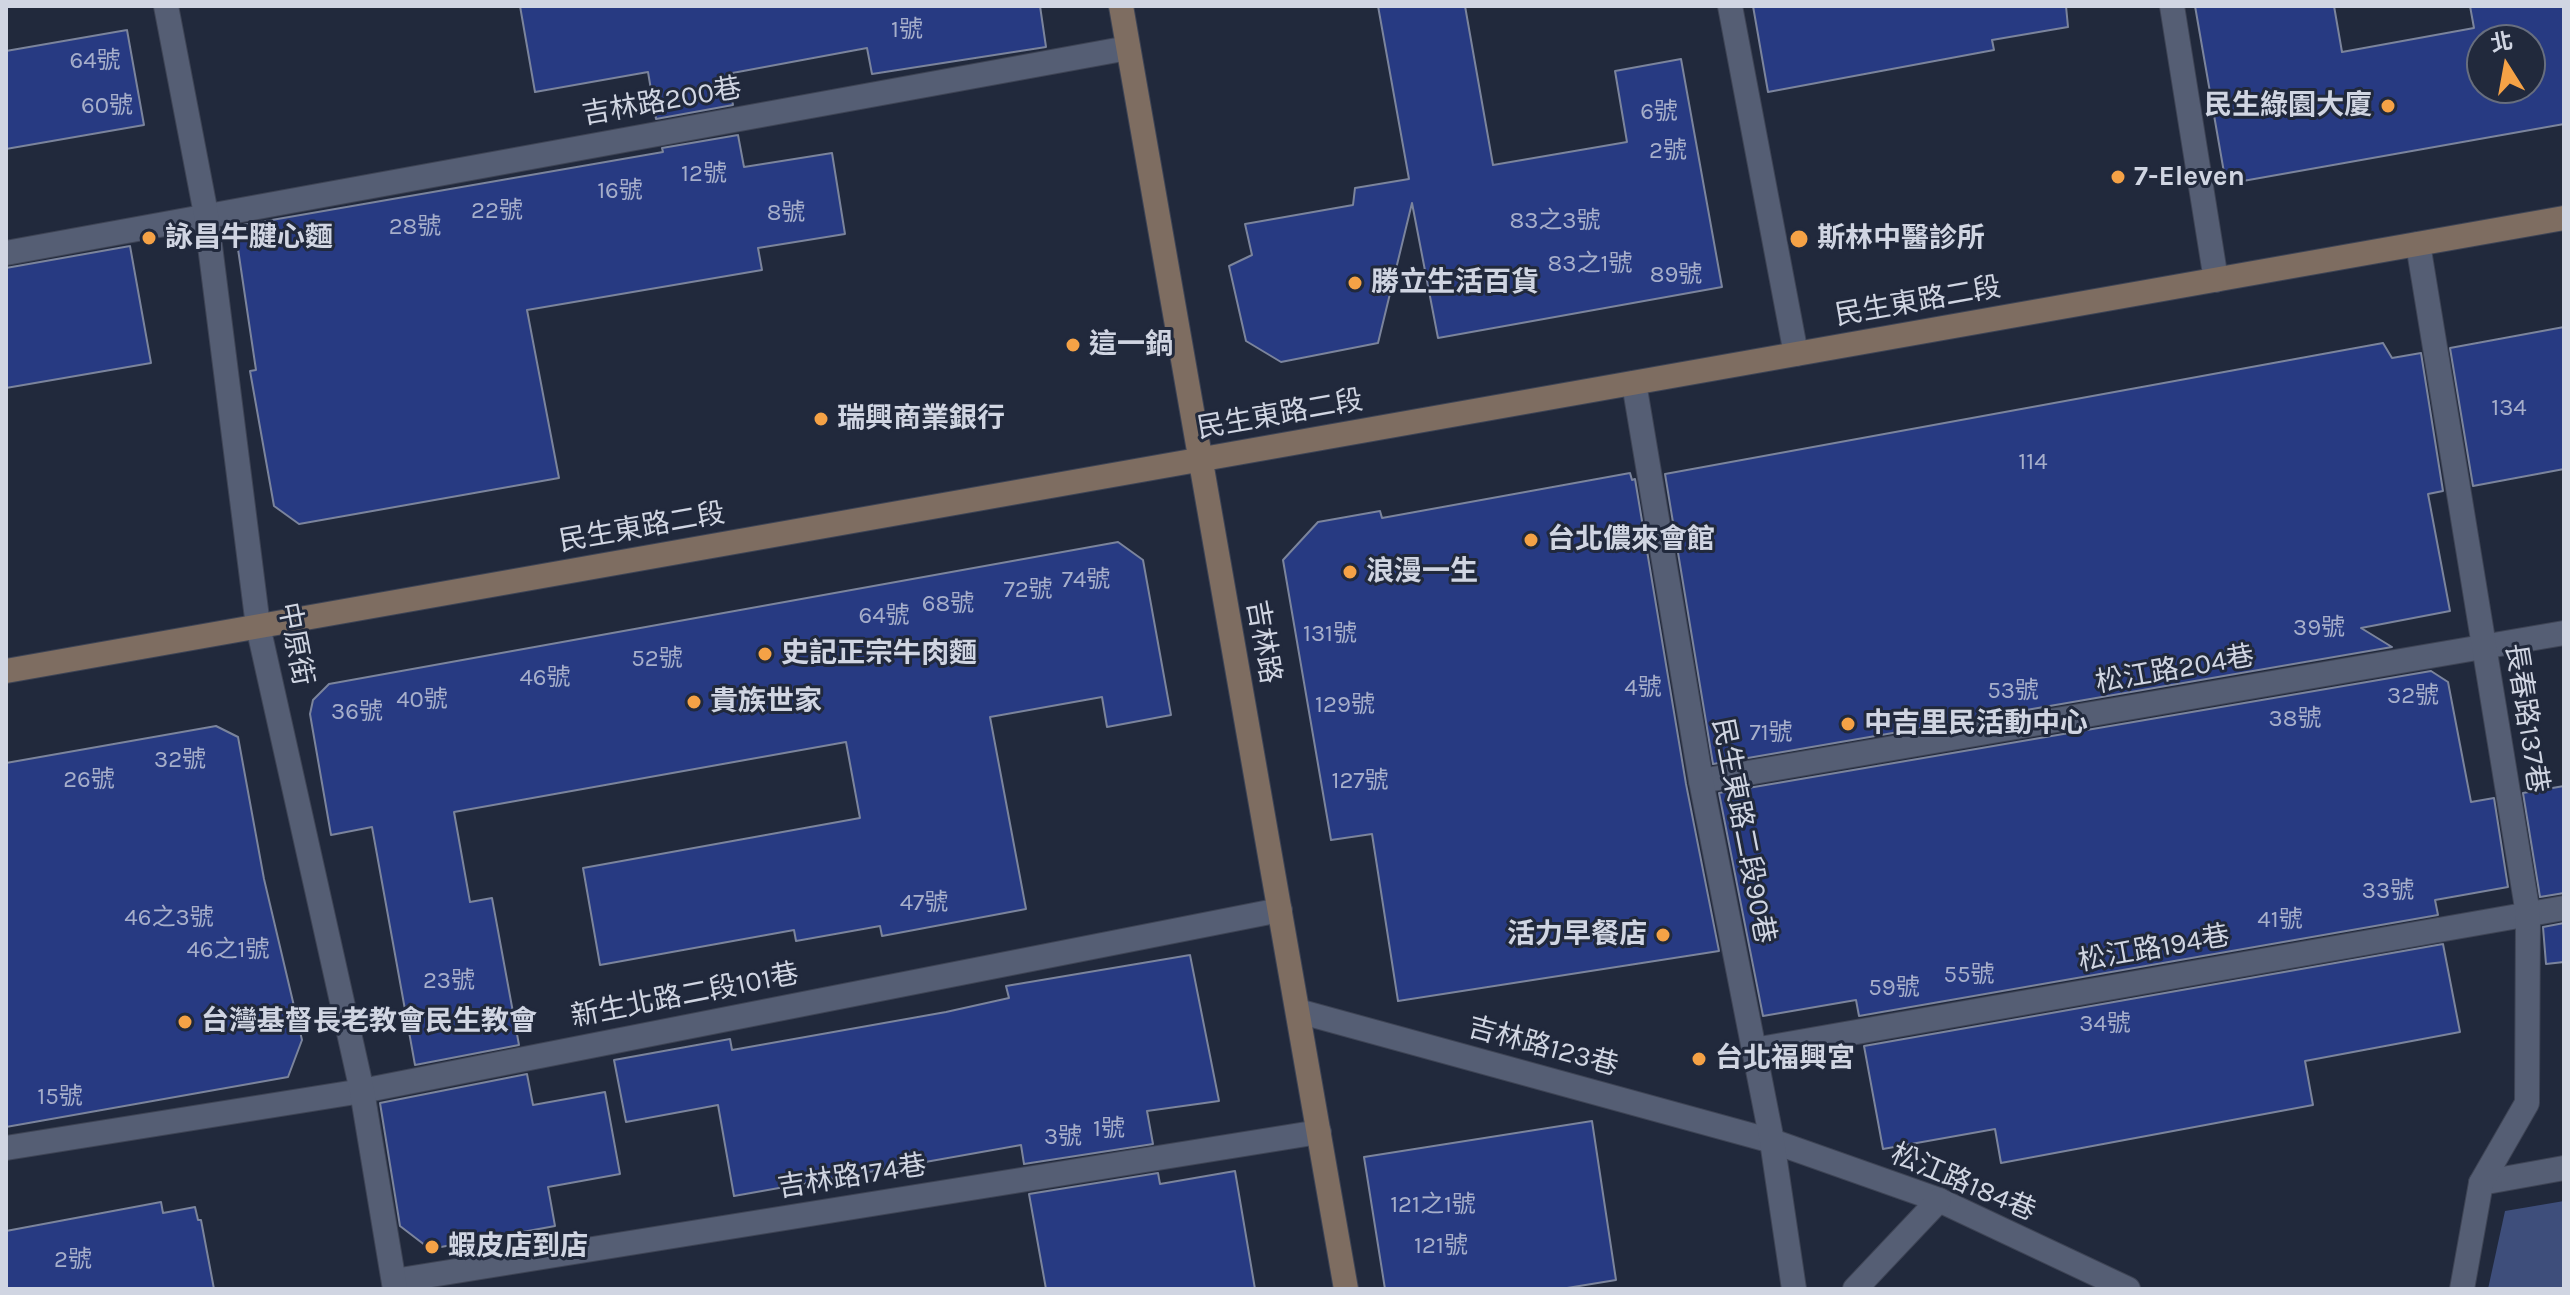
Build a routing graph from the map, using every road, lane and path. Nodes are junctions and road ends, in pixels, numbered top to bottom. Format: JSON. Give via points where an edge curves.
{"nodes":[{"id":1,"x":166,"y":6,"type":"edge"},
{"id":2,"x":1121,"y":6,"type":"edge"},
{"id":3,"x":1730,"y":6,"type":"edge"},
{"id":4,"x":2172,"y":6,"type":"edge"},
{"id":5,"x":1128,"y":48,"type":"junction"},
{"id":6,"x":206,"y":214,"type":"junction"},
{"id":7,"x":2564,"y":218,"type":"edge"},
{"id":8,"x":2418,"y":244,"type":"junction"},
{"id":9,"x":6,"y":253,"type":"edge"},
{"id":10,"x":2216,"y":280,"type":"junction"},
{"id":11,"x":1796,"y":354,"type":"junction"},
{"id":12,"x":1634,"y":383,"type":"junction"},
{"id":13,"x":1201,"y":459,"type":"junction"},
{"id":14,"x":258,"y":626,"type":"junction"},
{"id":15,"x":2564,"y":633,"type":"edge"},
{"id":16,"x":2484,"y":648,"type":"junction"},
{"id":17,"x":6,"y":671,"type":"edge"},
{"id":18,"x":1701,"y":781,"type":"junction"},
{"id":19,"x":2564,"y":908,"type":"edge"},
{"id":20,"x":1280,"y":910,"type":"junction"},
{"id":21,"x":2528,"y":914,"type":"junction"},
{"id":22,"x":1298,"y":1011,"type":"junction"},
{"id":23,"x":1754,"y":1050,"type":"junction"},
{"id":24,"x":362,"y":1091,"type":"junction"},
{"id":25,"x":1319,"y":1132,"type":"junction"},
{"id":26,"x":1772,"y":1141,"type":"junction"},
{"id":27,"x":6,"y":1148,"type":"edge"},
{"id":28,"x":2564,"y":1168,"type":"edge"},
{"id":29,"x":2481,"y":1183,"type":"junction"},
{"id":30,"x":1939,"y":1200,"type":"junction"},
{"id":31,"x":394,"y":1285,"type":"edge"},
{"id":32,"x":1346,"y":1289,"type":"edge"},
{"id":33,"x":1794,"y":1289,"type":"edge"},
{"id":34,"x":1855,"y":1289,"type":"edge"},
{"id":35,"x":2128,"y":1289,"type":"edge"},
{"id":36,"x":2462,"y":1289,"type":"edge"}],
"edges":[{"from":1,"to":6,"type":"street","name":"中原街"},
{"from":2,"to":5,"type":"street","name":"吉林路"},
{"from":3,"to":11,"type":"street"},
{"from":4,"to":10,"type":"street"},
{"from":5,"to":6,"type":"street","name":"吉林路200巷"},
{"from":5,"to":13,"type":"street","name":"吉林路"},
{"from":6,"to":9,"type":"street","name":"吉林路200巷"},
{"from":6,"to":14,"type":"street","name":"中原街"},
{"from":7,"to":8,"type":"street","name":"民生東路二段"},
{"from":8,"to":10,"type":"street","name":"民生東路二段"},
{"from":8,"to":16,"type":"street","name":"長春路137巷"},
{"from":10,"to":11,"type":"street","name":"民生東路二段"},
{"from":11,"to":12,"type":"street","name":"民生東路二段"},
{"from":12,"to":13,"type":"street","name":"民生東路二段"},
{"from":12,"to":18,"type":"street","name":"民生東路二段90巷"},
{"from":13,"to":14,"type":"street","name":"民生東路二段"},
{"from":13,"to":20,"type":"street","name":"吉林路"},
{"from":14,"to":17,"type":"street","name":"民生東路二段"},
{"from":14,"to":24,"type":"street","name":"中原街"},
{"from":15,"to":16,"type":"street","name":"松江路204巷"},
{"from":16,"to":18,"type":"street","name":"松江路204巷"},
{"from":16,"to":21,"type":"street","name":"長春路137巷"},
{"from":18,"to":23,"type":"street","name":"民生東路二段90巷"},
{"from":19,"to":21,"type":"street","name":"松江路194巷"},
{"from":20,"to":22,"type":"street","name":"吉林路"},
{"from":20,"to":24,"type":"street","name":"新生北路二段101巷"},
{"from":21,"to":23,"type":"street","name":"松江路194巷"},
{"from":21,"to":29,"type":"street","name":"長春路137巷","via":[[2527,1103]]},
{"from":22,"to":25,"type":"street","name":"吉林路"},
{"from":22,"to":26,"type":"street","name":"吉林路123巷"},
{"from":23,"to":26,"type":"street","name":"民生東路二段90巷"},
{"from":24,"to":27,"type":"street","name":"新生北路二段101巷"},
{"from":24,"to":31,"type":"street","name":"中原街"},
{"from":25,"to":31,"type":"street","name":"吉林路174巷"},
{"from":25,"to":32,"type":"street","name":"吉林路"},
{"from":26,"to":30,"type":"street","name":"松江路184巷"},
{"from":26,"to":33,"type":"street","name":"民生東路二段90巷"},
{"from":28,"to":29,"type":"street"},
{"from":29,"to":36,"type":"street","name":"長春路137巷"},
{"from":30,"to":34,"type":"street"},
{"from":30,"to":35,"type":"street","name":"松江路184巷"}]}
